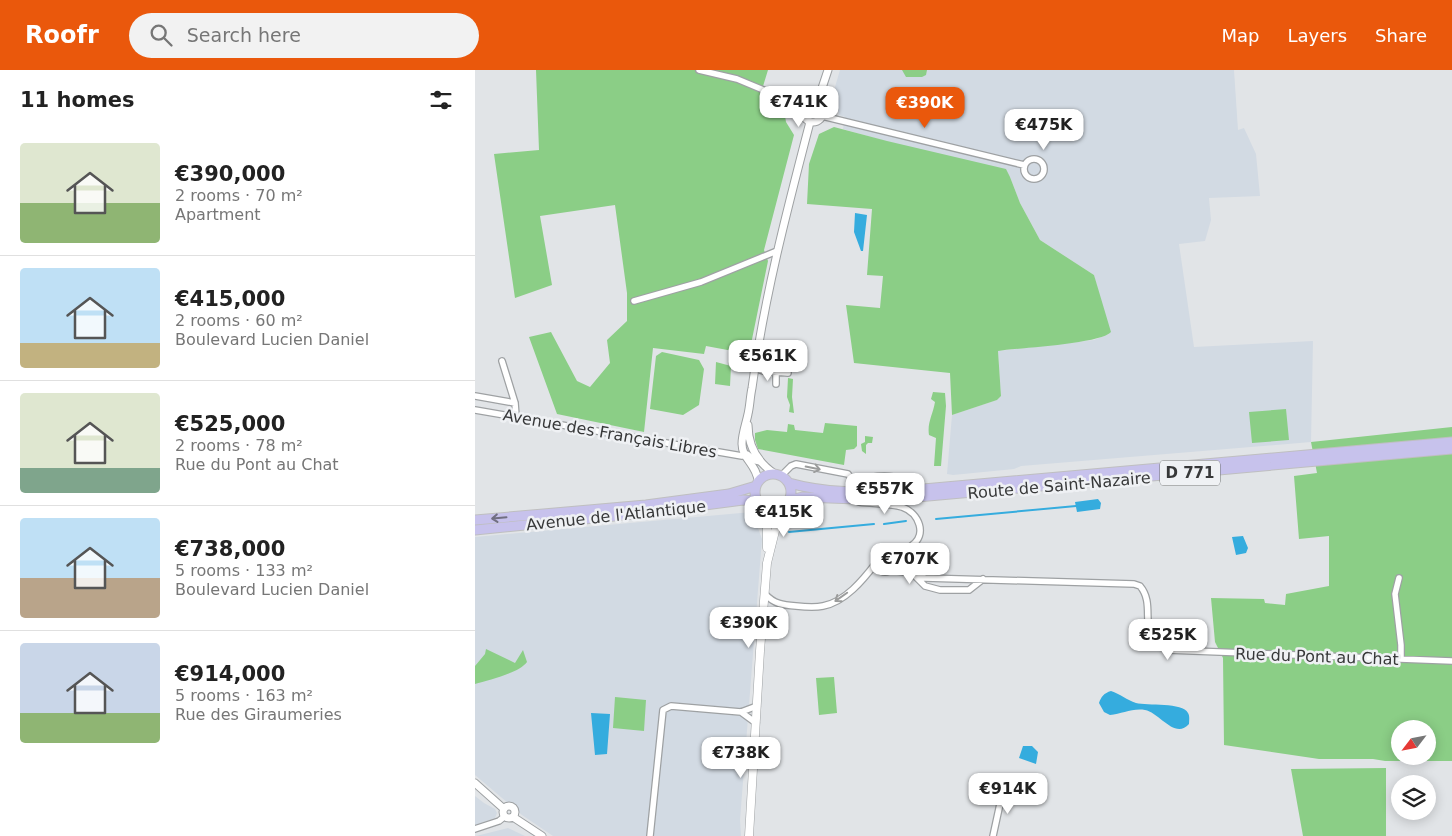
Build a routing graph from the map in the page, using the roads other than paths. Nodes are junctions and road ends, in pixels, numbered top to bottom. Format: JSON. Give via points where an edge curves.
{"nodes":[{"id":1,"x":699,"y":70,"type":"edge"},
{"id":2,"x":828,"y":70,"type":"edge"},
{"id":3,"x":817,"y":103,"type":"junction"},
{"id":4,"x":804,"y":107,"type":"junction"},
{"id":5,"x":822,"y":116,"type":"junction"},
{"id":6,"x":810,"y":122,"type":"junction"},
{"id":7,"x":1024,"y":166,"type":"dead end"},
{"id":8,"x":777,"y":251,"type":"junction"},
{"id":9,"x":634,"y":301,"type":"dead end"},
{"id":10,"x":501,"y":360,"type":"dead end"},
{"id":11,"x":754,"y":368,"type":"junction"},
{"id":12,"x":776,"y":372,"type":"junction"},
{"id":13,"x":788,"y":373,"type":"dead end"},
{"id":14,"x":776,"y":384,"type":"dead end"},
{"id":15,"x":475,"y":396,"type":"edge"},
{"id":16,"x":515,"y":403,"type":"junction"},
{"id":17,"x":475,"y":410,"type":"edge"},
{"id":18,"x":748,"y":415,"type":"junction"},
{"id":19,"x":516,"y":416,"type":"junction"},
{"id":20,"x":1452,"y":442,"type":"edge"},
{"id":21,"x":1452,"y":449,"type":"edge"},
{"id":22,"x":745,"y":455,"type":"junction"},
{"id":23,"x":761,"y":462,"type":"junction"},
{"id":24,"x":778,"y":475,"type":"junction"},
{"id":25,"x":853,"y":481,"type":"junction"},
{"id":26,"x":757,"y":483,"type":"junction"},
{"id":27,"x":789,"y":483,"type":"junction"},
{"id":28,"x":949,"y":488,"type":"junction"},
{"id":29,"x":848,"y":492,"type":"junction"},
{"id":30,"x":825,"y":499,"type":"junction"},
{"id":31,"x":757,"y":501,"type":"junction"},
{"id":32,"x":783,"y":506,"type":"junction"},
{"id":33,"x":765,"y":508,"type":"junction"},
{"id":34,"x":475,"y":520,"type":"edge"},
{"id":35,"x":475,"y":530,"type":"edge"},
{"id":36,"x":890,"y":554,"type":"junction"},
{"id":37,"x":894,"y":560,"type":"junction"},
{"id":38,"x":767,"y":563,"type":"junction"},
{"id":39,"x":876,"y":563,"type":"junction"},
{"id":40,"x":890,"y":570,"type":"junction"},
{"id":41,"x":915,"y":576,"type":"junction"},
{"id":42,"x":931,"y":578,"type":"junction"},
{"id":43,"x":1399,"y":578,"type":"dead end"},
{"id":44,"x":983,"y":579,"type":"junction"},
{"id":45,"x":765,"y":594,"type":"junction"},
{"id":46,"x":1401,"y":659,"type":"junction"},
{"id":47,"x":1452,"y":661,"type":"edge"},
{"id":48,"x":757,"y":706,"type":"junction"},
{"id":49,"x":741,"y":712,"type":"junction"},
{"id":50,"x":756,"y":723,"type":"junction"},
{"id":51,"x":475,"y":783,"type":"edge"},
{"id":52,"x":1003,"y":790,"type":"dead end"},
{"id":53,"x":503,"y":809,"type":"junction"},
{"id":54,"x":504,"y":817,"type":"junction"},
{"id":55,"x":513,"y":817,"type":"junction"},
{"id":56,"x":475,"y":829,"type":"edge"},
{"id":57,"x":542,"y":836,"type":"edge"},
{"id":58,"x":650,"y":836,"type":"edge"},
{"id":59,"x":749,"y":836,"type":"edge"},
{"id":60,"x":993,"y":836,"type":"edge"}],
"edges":[{"from":1,"to":4,"type":"street","via":[[737,79]]},
{"from":2,"to":3,"type":"street"},
{"from":3,"to":4,"type":"street"},
{"from":3,"to":5,"type":"street","via":[[822,107]]},
{"from":4,"to":6,"type":"street","via":[[803,116]]},
{"from":5,"to":6,"type":"street"},
{"from":5,"to":7,"type":"street"},
{"from":6,"to":8,"type":"street"},
{"from":8,"to":9,"type":"street","via":[[701,282]]},
{"from":8,"to":11,"type":"street"},
{"from":10,"to":16,"type":"street"},
{"from":11,"to":12,"type":"street"},
{"from":11,"to":18,"type":"street"},
{"from":12,"to":13,"type":"street"},
{"from":12,"to":14,"type":"street"},
{"from":15,"to":16,"type":"street"},
{"from":16,"to":19,"type":"street"},
{"from":17,"to":19,"type":"street","name":"Avenue des Français Libres"},
{"from":18,"to":22,"type":"street","via":[[742,436]]},
{"from":18,"to":23,"type":"street","via":[[751,448]]},
{"from":19,"to":22,"type":"street","name":"Avenue des Français Libres"},
{"from":20,"to":28,"type":"main road","name":"Route de Saint-Nazaire"},
{"from":21,"to":30,"type":"main road","name":"Route de Saint-Nazaire","number":"D 771","via":[[917,498]]},
{"from":22,"to":23,"type":"street","name":"Avenue des Français Libres"},
{"from":22,"to":26,"type":"street","via":[[756,468]]},
{"from":23,"to":24,"type":"street"},
{"from":24,"to":25,"type":"street","one_way":true,"via":[[796,464],[848,474]]},
{"from":24,"to":26,"type":"main road","via":[[765,475]]},
{"from":24,"to":27,"type":"main road"},
{"from":25,"to":28,"type":"street","via":[[894,478],[906,486]]},
{"from":25,"to":29,"type":"street"},
{"from":26,"to":31,"type":"main road"},
{"from":26,"to":34,"type":"main road","name":"Avenue de l'Atlantique","one_way":true,"via":[[729,494],[656,504]]},
{"from":27,"to":29,"type":"main road","name":"Route de Saint-Nazaire","via":[[804,488]]},
{"from":27,"to":32,"type":"main road","via":[[790,494]]},
{"from":28,"to":29,"type":"main road","name":"Route de Saint-Nazaire"},
{"from":30,"to":32,"type":"main road","name":"Route de Saint-Nazaire","via":[[803,497]]},
{"from":30,"to":36,"type":"street","via":[[894,506],[912,513],[920,528],[917,540],[906,549]]},
{"from":31,"to":33,"type":"main road"},
{"from":31,"to":35,"type":"main road","name":"Avenue de l'Atlantique"},
{"from":32,"to":33,"type":"main road","via":[[771,510]]},
{"from":32,"to":38,"type":"main road"},
{"from":33,"to":38,"type":"main road"},
{"from":36,"to":37,"type":"street"},
{"from":36,"to":39,"type":"street","via":[[881,554]]},
{"from":37,"to":40,"type":"street"},
{"from":37,"to":42,"type":"street"},
{"from":38,"to":45,"type":"main road"},
{"from":39,"to":40,"type":"street","via":[[883,572]]},
{"from":39,"to":45,"type":"street","one_way":true,"via":[[847,594],[823,606],[776,604]]},
{"from":40,"to":41,"type":"street"},
{"from":41,"to":42,"type":"street","name":"Rue du Pont au Chat"},
{"from":41,"to":44,"type":"street","via":[[925,586],[940,590],[969,590]]},
{"from":42,"to":44,"type":"street","name":"Rue du Pont au Chat"},
{"from":43,"to":46,"type":"street","via":[[1395,594]]},
{"from":44,"to":46,"type":"street","name":"Rue du Pont au Chat","via":[[1140,586],[1145,595],[1150,635],[1158,646],[1167,650]]},
{"from":45,"to":48,"type":"main road"},
{"from":46,"to":47,"type":"street","name":"Rue du Pont au Chat"},
{"from":48,"to":49,"type":"street"},
{"from":48,"to":50,"type":"main road"},
{"from":49,"to":50,"type":"street"},
{"from":49,"to":58,"type":"street","via":[[671,706],[663,710]]},
{"from":50,"to":59,"type":"main road"},
{"from":51,"to":53,"type":"street"},
{"from":52,"to":60,"type":"street"},
{"from":53,"to":54,"type":"street"},
{"from":53,"to":55,"type":"street","via":[[507,806],[513,808]]},
{"from":54,"to":55,"type":"street"},
{"from":54,"to":56,"type":"street","via":[[499,822]]},
{"from":55,"to":57,"type":"street"}]}
